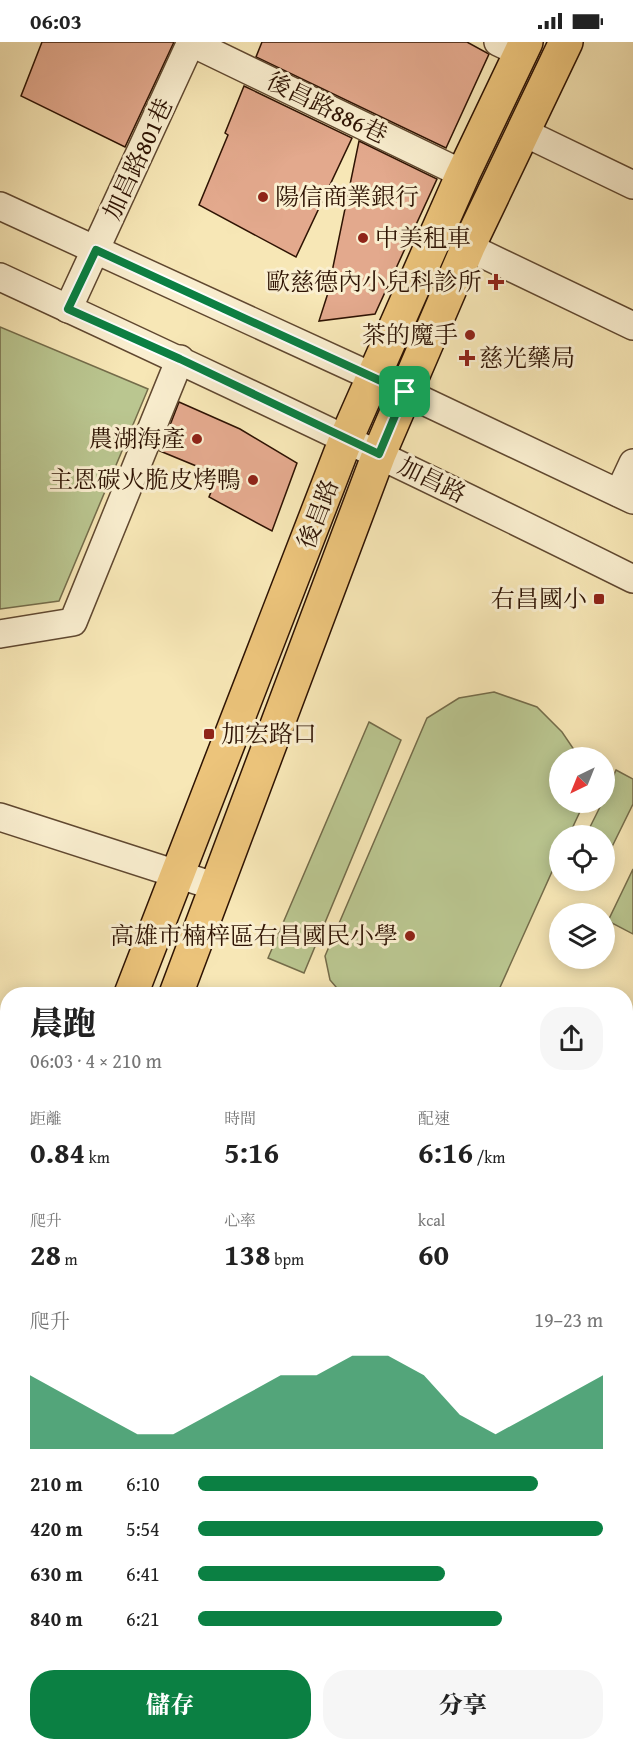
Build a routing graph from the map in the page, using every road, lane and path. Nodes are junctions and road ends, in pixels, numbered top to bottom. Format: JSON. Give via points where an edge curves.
{"nodes":[{"id":1,"x":191,"y":42,"type":"edge"},
{"id":2,"x":566,"y":42,"type":"edge"},
{"id":3,"x":515,"y":46,"type":"edge"},
{"id":4,"x":233,"y":51,"type":"edge"},
{"id":5,"x":523,"y":132,"type":"junction"},
{"id":6,"x":463,"y":174,"type":"junction"},
{"id":7,"x":633,"y":185,"type":"edge"},
{"id":8,"x":0,"y":206,"type":"edge"},
{"id":9,"x":468,"y":247,"type":"junction"},
{"id":10,"x":96,"y":250,"type":"junction"},
{"id":11,"x":0,"y":277,"type":"edge"},
{"id":12,"x":68,"y":309,"type":"junction"},
{"id":13,"x":633,"y":326,"type":"edge"},
{"id":14,"x":180,"y":359,"type":"junction"},
{"id":15,"x":373,"y":377,"type":"junction"},
{"id":16,"x":405,"y":392,"type":"junction"},
{"id":17,"x":346,"y":439,"type":"junction"},
{"id":18,"x":379,"y":454,"type":"junction"},
{"id":19,"x":633,"y":463,"type":"edge"},
{"id":20,"x":626,"y":496,"type":"edge"},
{"id":21,"x":633,"y":579,"type":"edge"},
{"id":22,"x":0,"y":634,"type":"edge"},
{"id":23,"x":0,"y":817,"type":"edge"},
{"id":24,"x":178,"y":874,"type":"junction"},
{"id":25,"x":217,"y":887,"type":"junction"},
{"id":26,"x":134,"y":987,"type":"edge"},
{"id":27,"x":179,"y":987,"type":"edge"}],
"edges":[{"from":1,"to":4,"type":"street","name":"後昌路886巷"},
{"from":1,"to":10,"type":"street","name":"加昌路801巷"},
{"from":2,"to":5,"type":"main road","name":"後昌路"},
{"from":3,"to":6,"type":"main road","name":"後昌路"},
{"from":4,"to":6,"type":"street","name":"後昌路886巷"},
{"from":5,"to":7,"type":"street"},
{"from":5,"to":9,"type":"main road","name":"後昌路"},
{"from":6,"to":15,"type":"main road","name":"後昌路"},
{"from":8,"to":10,"type":"street"},
{"from":9,"to":13,"type":"street"},
{"from":9,"to":16,"type":"main road","name":"後昌路"},
{"from":10,"to":12,"type":"street","name":"加昌路801巷"},
{"from":10,"to":15,"type":"street"},
{"from":11,"to":12,"type":"street","name":"加昌路"},
{"from":12,"to":14,"type":"street","name":"加昌路"},
{"from":14,"to":17,"type":"street","name":"加昌路"},
{"from":14,"to":22,"type":"street","via":[[73,622]]},
{"from":15,"to":16,"type":"street"},
{"from":15,"to":17,"type":"main road","name":"後昌路"},
{"from":16,"to":18,"type":"main road","name":"後昌路"},
{"from":16,"to":20,"type":"street"},
{"from":17,"to":18,"type":"street","name":"加昌路"},
{"from":17,"to":24,"type":"main road","name":"後昌路"},
{"from":18,"to":21,"type":"street","name":"加昌路"},
{"from":18,"to":25,"type":"main road","name":"後昌路"},
{"from":19,"to":20,"type":"street"},
{"from":23,"to":24,"type":"street"},
{"from":24,"to":25,"type":"street"},
{"from":24,"to":26,"type":"main road","name":"後昌路"},
{"from":25,"to":27,"type":"main road","name":"後昌路"}]}
